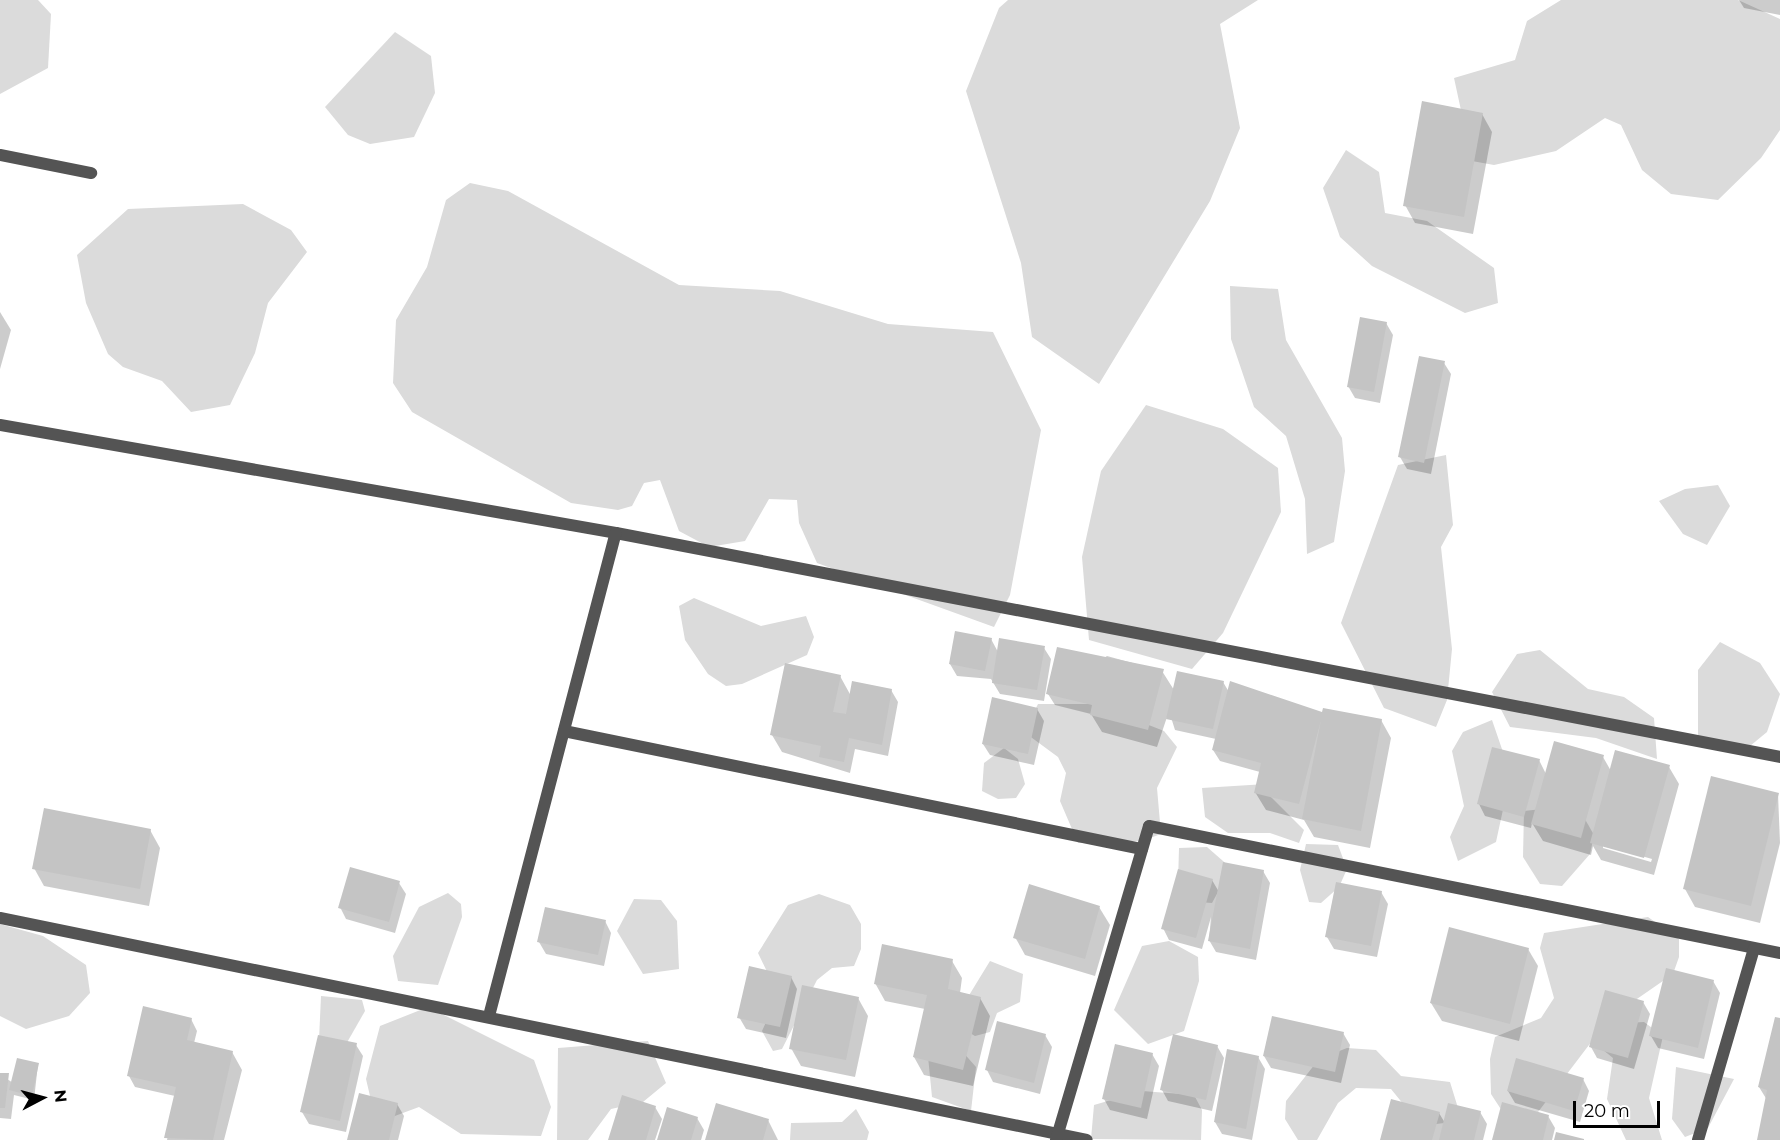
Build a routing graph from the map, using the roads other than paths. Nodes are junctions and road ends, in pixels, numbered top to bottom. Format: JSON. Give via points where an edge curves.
{"nodes":[{"id":1,"x":0,"y":155,"type":"edge"},
{"id":2,"x":91,"y":173,"type":"dead end"},
{"id":3,"x":0,"y":425,"type":"edge"},
{"id":4,"x":616,"y":532,"type":"junction"},
{"id":5,"x":564,"y":731,"type":"junction"},
{"id":6,"x":1780,"y":757,"type":"edge"},
{"id":7,"x":1142,"y":849,"type":"junction"},
{"id":8,"x":0,"y":918,"type":"edge"},
{"id":9,"x":1754,"y":949,"type":"junction"},
{"id":10,"x":1780,"y":953,"type":"edge"},
{"id":11,"x":489,"y":1016,"type":"junction"},
{"id":12,"x":1057,"y":1137,"type":"edge"},
{"id":13,"x":1087,"y":1140,"type":"edge"},
{"id":14,"x":1698,"y":1140,"type":"edge"}],
"edges":[{"from":1,"to":2,"type":"street"},
{"from":3,"to":4,"type":"street"},
{"from":4,"to":5,"type":"street"},
{"from":4,"to":6,"type":"street"},
{"from":5,"to":7,"type":"street"},
{"from":5,"to":11,"type":"street"},
{"from":7,"to":9,"type":"street","via":[[1149,826]]},
{"from":7,"to":12,"type":"street"},
{"from":8,"to":11,"type":"street"},
{"from":9,"to":10,"type":"street"},
{"from":9,"to":14,"type":"street"},
{"from":11,"to":12,"type":"street"},
{"from":12,"to":13,"type":"street"}]}
